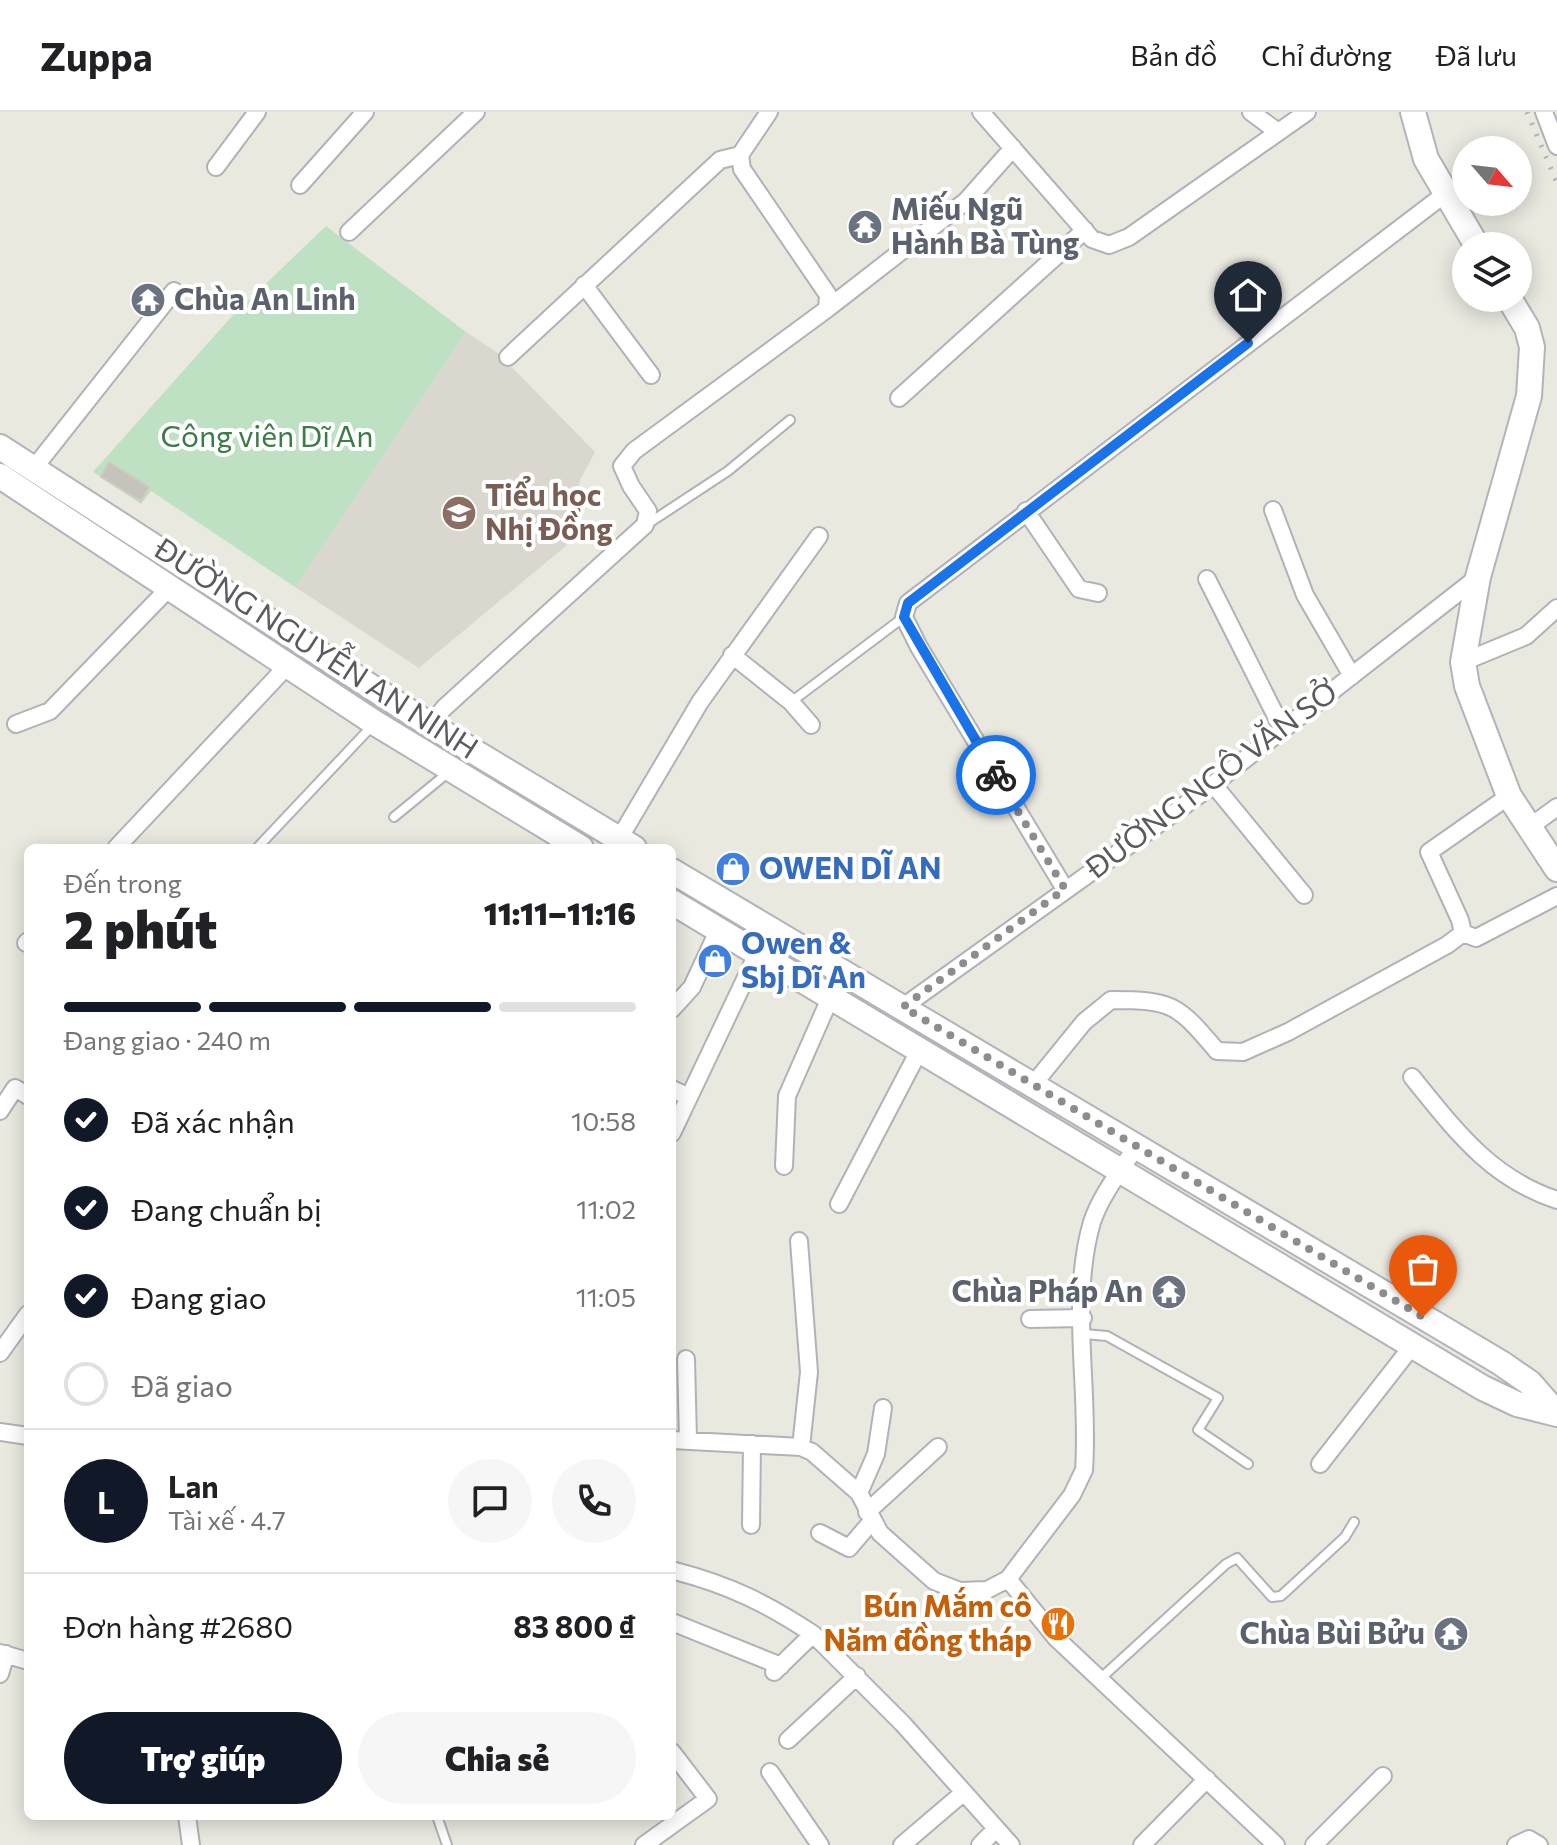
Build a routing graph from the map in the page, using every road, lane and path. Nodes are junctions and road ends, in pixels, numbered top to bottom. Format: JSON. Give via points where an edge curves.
{"nodes":[{"id":1,"x":257,"y":112,"type":"edge"},
{"id":2,"x":365,"y":112,"type":"edge"},
{"id":3,"x":476,"y":112,"type":"edge"},
{"id":4,"x":769,"y":112,"type":"edge"},
{"id":5,"x":981,"y":112,"type":"edge"},
{"id":6,"x":1251,"y":112,"type":"edge"},
{"id":7,"x":1307,"y":112,"type":"edge"},
{"id":8,"x":1413,"y":112,"type":"edge"},
{"id":9,"x":1544,"y":112,"type":"edge"},
{"id":10,"x":1278,"y":132,"type":"junction"},
{"id":11,"x":1557,"y":146,"type":"edge"},
{"id":12,"x":1013,"y":148,"type":"junction"},
{"id":13,"x":740,"y":155,"type":"junction"},
{"id":14,"x":216,"y":167,"type":"dead end"},
{"id":15,"x":300,"y":185,"type":"dead end"},
{"id":16,"x":1445,"y":194,"type":"junction"},
{"id":17,"x":1085,"y":230,"type":"junction"},
{"id":18,"x":349,"y":232,"type":"dead end"},
{"id":19,"x":1468,"y":232,"type":"edge"},
{"id":20,"x":584,"y":285,"type":"junction"},
{"id":21,"x":174,"y":291,"type":"dead end"},
{"id":22,"x":827,"y":309,"type":"junction"},
{"id":23,"x":1517,"y":312,"type":"edge"},
{"id":24,"x":508,"y":357,"type":"dead end"},
{"id":25,"x":651,"y":375,"type":"dead end"},
{"id":26,"x":899,"y":398,"type":"dead end"},
{"id":27,"x":790,"y":420,"type":"dead end"},
{"id":28,"x":0,"y":447,"type":"edge"},
{"id":29,"x":34,"y":468,"type":"junction"},
{"id":30,"x":9,"y":483,"type":"edge"},
{"id":31,"x":1273,"y":510,"type":"dead end"},
{"id":32,"x":1026,"y":511,"type":"junction"},
{"id":33,"x":645,"y":525,"type":"junction"},
{"id":34,"x":819,"y":536,"type":"dead end"},
{"id":35,"x":1478,"y":577,"type":"junction"},
{"id":36,"x":1207,"y":579,"type":"dead end"},
{"id":37,"x":171,"y":586,"type":"junction"},
{"id":38,"x":1098,"y":593,"type":"dead end"},
{"id":39,"x":1557,"y":608,"type":"edge"},
{"id":40,"x":904,"y":617,"type":"junction"},
{"id":41,"x":732,"y":655,"type":"junction"},
{"id":42,"x":1463,"y":662,"type":"junction"},
{"id":43,"x":289,"y":664,"type":"junction"},
{"id":44,"x":1352,"y":676,"type":"junction"},
{"id":45,"x":791,"y":702,"type":"junction"},
{"id":46,"x":375,"y":723,"type":"junction"},
{"id":47,"x":16,"y":724,"type":"dead end"},
{"id":48,"x":430,"y":725,"type":"junction"},
{"id":49,"x":811,"y":725,"type":"dead end"},
{"id":50,"x":1283,"y":730,"type":"junction"},
{"id":51,"x":415,"y":748,"type":"junction"},
{"id":52,"x":451,"y":770,"type":"junction"},
{"id":53,"x":1213,"y":784,"type":"junction"},
{"id":54,"x":1509,"y":796,"type":"junction"},
{"id":55,"x":1557,"y":807,"type":"edge"},
{"id":56,"x":394,"y":817,"type":"dead end"},
{"id":57,"x":1531,"y":826,"type":"junction"},
{"id":58,"x":120,"y":844,"type":"edge"},
{"id":59,"x":261,"y":844,"type":"edge"},
{"id":60,"x":574,"y":844,"type":"edge"},
{"id":61,"x":626,"y":844,"type":"edge"},
{"id":62,"x":1557,"y":869,"type":"edge"},
{"id":63,"x":676,"y":873,"type":"edge"},
{"id":64,"x":1065,"y":889,"type":"junction"},
{"id":65,"x":1304,"y":895,"type":"dead end"},
{"id":66,"x":1557,"y":896,"type":"edge"},
{"id":67,"x":676,"y":904,"type":"edge"},
{"id":68,"x":719,"y":929,"type":"junction"},
{"id":69,"x":769,"y":929,"type":"junction"},
{"id":70,"x":1463,"y":933,"type":"junction"},
{"id":71,"x":757,"y":951,"type":"junction"},
{"id":72,"x":831,"y":996,"type":"junction"},
{"id":73,"x":676,"y":1005,"type":"edge"},
{"id":74,"x":903,"y":1007,"type":"junction"},
{"id":75,"x":920,"y":1049,"type":"junction"},
{"id":76,"x":1412,"y":1077,"type":"dead end"},
{"id":77,"x":1032,"y":1086,"type":"junction"},
{"id":78,"x":24,"y":1088,"type":"edge"},
{"id":79,"x":676,"y":1091,"type":"edge"},
{"id":80,"x":689,"y":1097,"type":"junction"},
{"id":81,"x":0,"y":1111,"type":"edge"},
{"id":82,"x":676,"y":1125,"type":"edge"},
{"id":83,"x":1136,"y":1147,"type":"junction"},
{"id":84,"x":784,"y":1166,"type":"dead end"},
{"id":85,"x":1120,"y":1170,"type":"junction"},
{"id":86,"x":1557,"y":1200,"type":"edge"},
{"id":87,"x":839,"y":1204,"type":"dead end"},
{"id":88,"x":799,"y":1241,"type":"dead end"},
{"id":89,"x":1030,"y":1319,"type":"dead end"},
{"id":90,"x":24,"y":1320,"type":"edge"},
{"id":91,"x":1083,"y":1326,"type":"junction"},
{"id":92,"x":1413,"y":1345,"type":"junction"},
{"id":93,"x":0,"y":1353,"type":"edge"},
{"id":94,"x":686,"y":1359,"type":"dead end"},
{"id":95,"x":1557,"y":1394,"type":"edge"},
{"id":96,"x":883,"y":1408,"type":"dead end"},
{"id":97,"x":1556,"y":1414,"type":"edge"},
{"id":98,"x":0,"y":1432,"type":"edge"},
{"id":99,"x":24,"y":1435,"type":"edge"},
{"id":100,"x":680,"y":1440,"type":"edge"},
{"id":101,"x":752,"y":1444,"type":"junction"},
{"id":102,"x":801,"y":1447,"type":"junction"},
{"id":103,"x":938,"y":1447,"type":"dead end"},
{"id":104,"x":1248,"y":1464,"type":"dead end"},
{"id":105,"x":1320,"y":1464,"type":"dead end"},
{"id":106,"x":859,"y":1493,"type":"junction"},
{"id":107,"x":869,"y":1516,"type":"junction"},
{"id":108,"x":1354,"y":1522,"type":"dead end"},
{"id":109,"x":751,"y":1525,"type":"dead end"},
{"id":110,"x":820,"y":1533,"type":"dead end"},
{"id":111,"x":676,"y":1571,"type":"edge"},
{"id":112,"x":1008,"y":1579,"type":"junction"},
{"id":113,"x":676,"y":1624,"type":"edge"},
{"id":114,"x":813,"y":1634,"type":"junction"},
{"id":115,"x":3,"y":1654,"type":"edge"},
{"id":116,"x":24,"y":1660,"type":"edge"},
{"id":117,"x":0,"y":1674,"type":"edge"},
{"id":118,"x":857,"y":1676,"type":"junction"},
{"id":119,"x":1100,"y":1680,"type":"junction"},
{"id":120,"x":788,"y":1740,"type":"dead end"},
{"id":121,"x":676,"y":1757,"type":"edge"},
{"id":122,"x":770,"y":1772,"type":"dead end"},
{"id":123,"x":1383,"y":1776,"type":"dead end"},
{"id":124,"x":1207,"y":1779,"type":"junction"},
{"id":125,"x":963,"y":1793,"type":"junction"},
{"id":126,"x":188,"y":1820,"type":"edge"},
{"id":127,"x":438,"y":1820,"type":"edge"},
{"id":128,"x":995,"y":1830,"type":"junction"},
{"id":129,"x":191,"y":1845,"type":"edge"},
{"id":130,"x":447,"y":1845,"type":"edge"},
{"id":131,"x":644,"y":1845,"type":"edge"},
{"id":132,"x":820,"y":1845,"type":"edge"},
{"id":133,"x":902,"y":1845,"type":"edge"},
{"id":134,"x":980,"y":1845,"type":"edge"},
{"id":135,"x":1011,"y":1845,"type":"edge"},
{"id":136,"x":1142,"y":1845,"type":"edge"},
{"id":137,"x":1276,"y":1845,"type":"edge"},
{"id":138,"x":1314,"y":1845,"type":"edge"},
{"id":139,"x":1516,"y":1845,"type":"edge"},
{"id":140,"x":1539,"y":1845,"type":"edge"}],
"edges":[{"from":1,"to":14,"type":"street"},
{"from":2,"to":15,"type":"street"},
{"from":3,"to":18,"type":"street"},
{"from":4,"to":13,"type":"street"},
{"from":5,"to":12,"type":"street"},
{"from":6,"to":10,"type":"street"},
{"from":7,"to":10,"type":"street"},
{"from":8,"to":16,"type":"main road","via":[[1415,130]]},
{"from":9,"to":11,"type":"street"},
{"from":10,"to":17,"type":"street","via":[[1129,237],[1109,245]]},
{"from":12,"to":17,"type":"street"},
{"from":12,"to":22,"type":"street","via":[[966,201]]},
{"from":13,"to":20,"type":"street","via":[[720,160]]},
{"from":13,"to":22,"type":"street","via":[[742,169],[828,295]]},
{"from":16,"to":19,"type":"main road"},
{"from":16,"to":32,"type":"street"},
{"from":17,"to":26,"type":"street"},
{"from":20,"to":24,"type":"street"},
{"from":20,"to":25,"type":"street"},
{"from":21,"to":29,"type":"street"},
{"from":22,"to":33,"type":"street","via":[[634,451],[622,466],[648,511]]},
{"from":23,"to":35,"type":"main road","via":[[1527,328],[1533,369],[1529,396]]},
{"from":27,"to":33,"type":"lane","via":[[728,471]]},
{"from":28,"to":29,"type":"main road","name":"ĐƯỜNG NGUYỄN AN NINH"},
{"from":29,"to":30,"type":"main road"},
{"from":29,"to":48,"type":"main road","name":"ĐƯỜNG NGUYỄN AN NINH"},
{"from":30,"to":37,"type":"main road","name":"ĐƯỜNG NGUYỄN AN NINH"},
{"from":31,"to":44,"type":"street","via":[[1305,595]]},
{"from":32,"to":38,"type":"street","via":[[1079,589]]},
{"from":32,"to":40,"type":"street","via":[[916,596]]},
{"from":33,"to":48,"type":"street"},
{"from":34,"to":41,"type":"street"},
{"from":35,"to":42,"type":"main road"},
{"from":35,"to":44,"type":"street","name":"ĐƯỜNG NGÔ VĂN SỞ"},
{"from":36,"to":50,"type":"street"},
{"from":37,"to":43,"type":"main road","name":"ĐƯỜNG NGUYỄN AN NINH"},
{"from":37,"to":47,"type":"street","via":[[50,711]]},
{"from":39,"to":42,"type":"street","via":[[1526,636]]},
{"from":40,"to":45,"type":"lane"},
{"from":40,"to":64,"type":"street"},
{"from":41,"to":45,"type":"street"},
{"from":41,"to":61,"type":"street"},
{"from":42,"to":54,"type":"main road","via":[[1467,686]]},
{"from":43,"to":46,"type":"main road","name":"ĐƯỜNG NGUYỄN AN NINH"},
{"from":43,"to":58,"type":"street"},
{"from":44,"to":50,"type":"street","name":"ĐƯỜNG NGÔ VĂN SỞ"},
{"from":45,"to":49,"type":"street"},
{"from":46,"to":51,"type":"main road","name":"ĐƯỜNG NGUYỄN AN NINH"},
{"from":46,"to":59,"type":"lane"},
{"from":48,"to":51,"type":"main road"},
{"from":48,"to":61,"type":"main road","name":"ĐƯỜNG NGUYỄN AN NINH"},
{"from":50,"to":53,"type":"street","name":"ĐƯỜNG NGÔ VĂN SỞ"},
{"from":51,"to":52,"type":"main road","name":"ĐƯỜNG NGUYỄN AN NINH"},
{"from":52,"to":56,"type":"lane"},
{"from":52,"to":60,"type":"main road","name":"ĐƯỜNG NGUYỄN AN NINH"},
{"from":53,"to":64,"type":"street","name":"ĐƯỜNG NGÔ VĂN SỞ"},
{"from":53,"to":65,"type":"street"},
{"from":54,"to":57,"type":"main road"},
{"from":54,"to":70,"type":"street","via":[[1429,852]]},
{"from":55,"to":57,"type":"street"},
{"from":57,"to":62,"type":"main road"},
{"from":63,"to":69,"type":"main road"},
{"from":64,"to":74,"type":"street","name":"ĐƯỜNG NGÔ VĂN SỞ"},
{"from":66,"to":70,"type":"street","via":[[1476,938]]},
{"from":67,"to":68,"type":"main road"},
{"from":68,"to":71,"type":"main road"},
{"from":68,"to":73,"type":"street","via":[[692,987]]},
{"from":69,"to":71,"type":"street"},
{"from":69,"to":74,"type":"main road"},
{"from":70,"to":77,"type":"street","via":[[1243,1052],[1217,1051],[1183,1011],[1155,1000],[1111,1000],[1084,1022]]},
{"from":71,"to":72,"type":"main road"},
{"from":71,"to":80,"type":"street"},
{"from":72,"to":75,"type":"main road"},
{"from":72,"to":84,"type":"street","via":[[787,1096]]},
{"from":74,"to":77,"type":"main road"},
{"from":75,"to":85,"type":"main road"},
{"from":75,"to":87,"type":"street"},
{"from":76,"to":86,"type":"street","via":[[1471,1150],[1534,1193]]},
{"from":77,"to":83,"type":"main road"},
{"from":78,"to":81,"type":"street"},
{"from":79,"to":80,"type":"street"},
{"from":80,"to":82,"type":"street"},
{"from":83,"to":85,"type":"street"},
{"from":83,"to":97,"type":"main road","via":[[1501,1363],[1530,1383]]},
{"from":85,"to":91,"type":"street","via":[[1092,1222]]},
{"from":85,"to":92,"type":"main road"},
{"from":88,"to":102,"type":"street","via":[[809,1372]]},
{"from":89,"to":91,"type":"street"},
{"from":90,"to":93,"type":"street"},
{"from":91,"to":104,"type":"lane","via":[[1218,1398],[1198,1430]]},
{"from":91,"to":112,"type":"street","via":[[1084,1470],[1072,1495]]},
{"from":92,"to":97,"type":"main road","via":[[1503,1399]]},
{"from":92,"to":105,"type":"street"},
{"from":94,"to":100,"type":"street"},
{"from":95,"to":97,"type":"main road"},
{"from":96,"to":106,"type":"street","via":[[876,1454]]},
{"from":98,"to":99,"type":"street"},
{"from":100,"to":101,"type":"street"},
{"from":101,"to":102,"type":"street"},
{"from":101,"to":109,"type":"street"},
{"from":102,"to":106,"type":"street"},
{"from":103,"to":107,"type":"street"},
{"from":106,"to":107,"type":"street"},
{"from":107,"to":110,"type":"street","via":[[849,1548]]},
{"from":107,"to":112,"type":"street","via":[[880,1533],[934,1581],[960,1591],[987,1590]]},
{"from":108,"to":119,"type":"lane","via":[[1345,1537],[1281,1596],[1272,1597],[1237,1558],[1226,1564]]},
{"from":111,"to":114,"type":"street","via":[[723,1583],[770,1605]]},
{"from":112,"to":119,"type":"street","via":[[1056,1638]]},
{"from":113,"to":114,"type":"street","via":[[777,1669]]},
{"from":114,"to":118,"type":"street"},
{"from":115,"to":116,"type":"street"},
{"from":115,"to":117,"type":"street"},
{"from":118,"to":120,"type":"street"},
{"from":118,"to":125,"type":"street"},
{"from":119,"to":124,"type":"street"},
{"from":121,"to":131,"type":"street","via":[[708,1799]]},
{"from":122,"to":132,"type":"street"},
{"from":123,"to":138,"type":"street"},
{"from":124,"to":136,"type":"street"},
{"from":124,"to":137,"type":"street"},
{"from":125,"to":128,"type":"street"},
{"from":125,"to":133,"type":"street"},
{"from":126,"to":129,"type":"street"},
{"from":127,"to":130,"type":"lane"},
{"from":128,"to":134,"type":"street"},
{"from":128,"to":135,"type":"street"},
{"from":139,"to":140,"type":"street","via":[[1529,1839]]}]}
